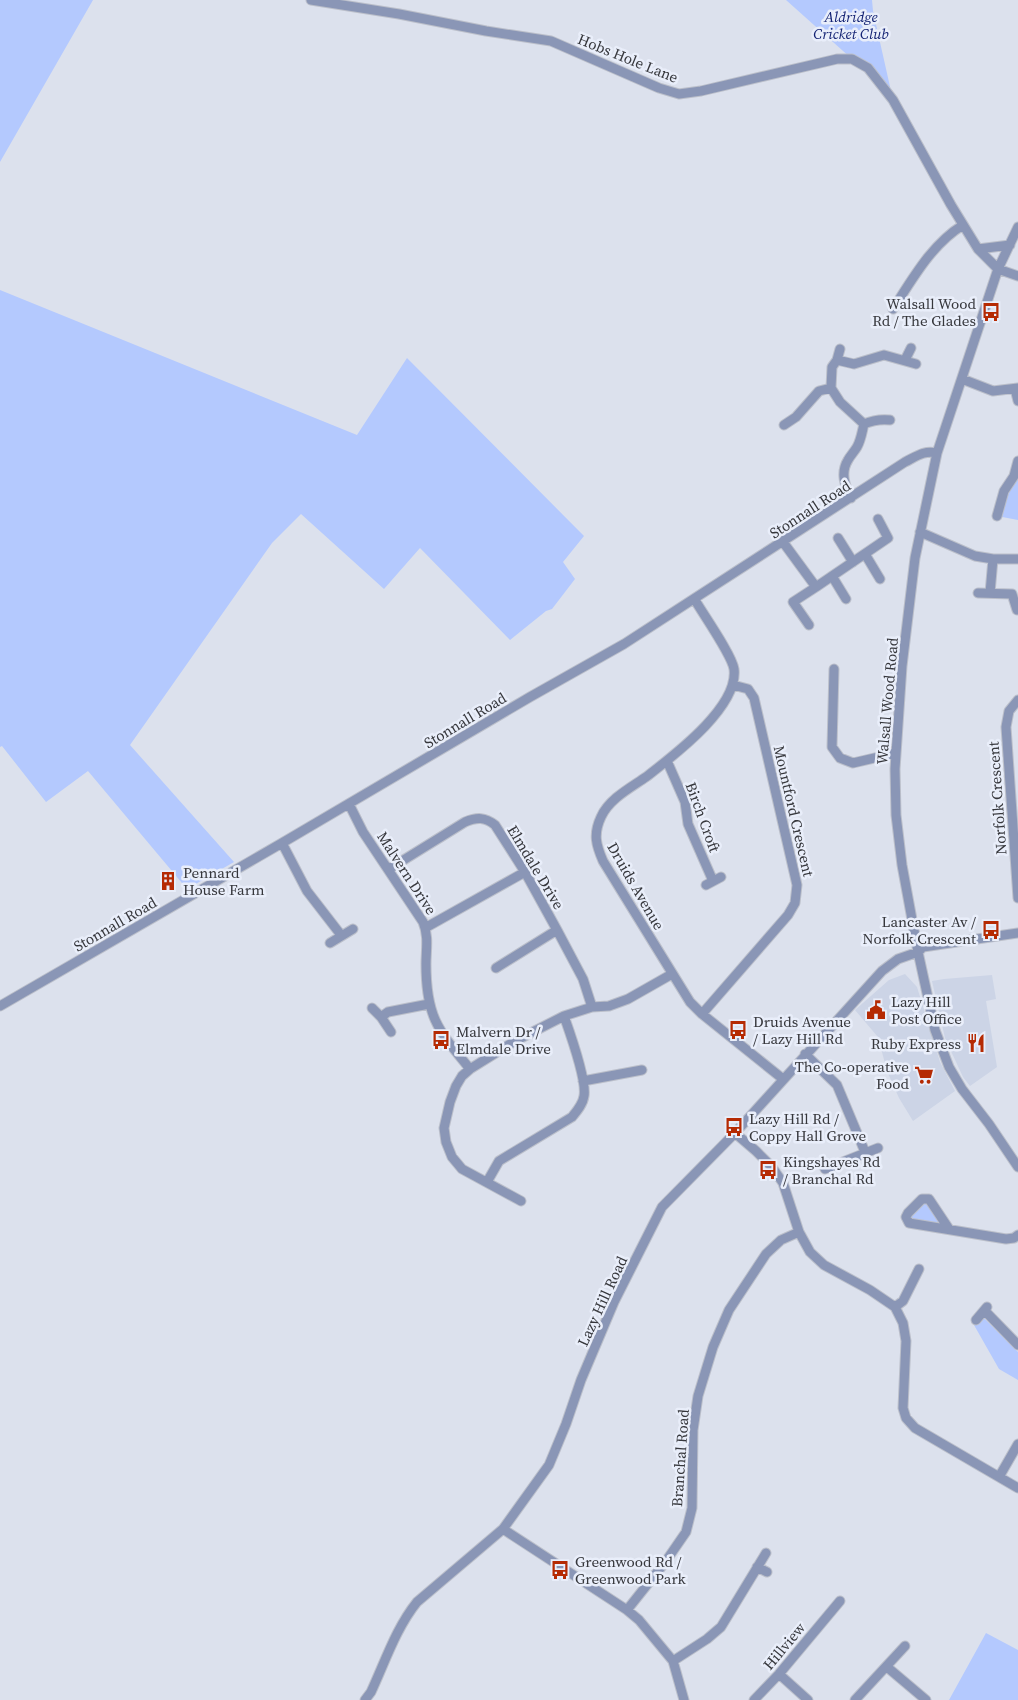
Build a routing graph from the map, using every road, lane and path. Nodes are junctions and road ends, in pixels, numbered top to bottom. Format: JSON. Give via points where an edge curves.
{"nodes":[{"id":1,"x":311,"y":0,"type":"edge"},
{"id":2,"x":963,"y":225,"type":"junction"},
{"id":3,"x":1018,"y":227,"type":"edge"},
{"id":4,"x":1010,"y":245,"type":"junction"},
{"id":5,"x":978,"y":249,"type":"junction"},
{"id":6,"x":998,"y":269,"type":"junction"},
{"id":7,"x":1018,"y":276,"type":"edge"},
{"id":8,"x":893,"y":309,"type":"dead end"},
{"id":9,"x":911,"y":348,"type":"dead end"},
{"id":10,"x":840,"y":349,"type":"dead end"},
{"id":11,"x":837,"y":360,"type":"junction"},
{"id":12,"x":905,"y":360,"type":"junction"},
{"id":13,"x":916,"y":364,"type":"dead end"},
{"id":14,"x":962,"y":380,"type":"junction"},
{"id":15,"x":831,"y":388,"type":"junction"},
{"id":16,"x":1017,"y":389,"type":"edge"},
{"id":17,"x":1018,"y":401,"type":"edge"},
{"id":18,"x":796,"y":417,"type":"junction"},
{"id":19,"x":890,"y":420,"type":"dead end"},
{"id":20,"x":864,"y":424,"type":"junction"},
{"id":21,"x":784,"y":425,"type":"dead end"},
{"id":22,"x":802,"y":426,"type":"dead end"},
{"id":23,"x":937,"y":453,"type":"junction"},
{"id":24,"x":1018,"y":461,"type":"edge"},
{"id":25,"x":1016,"y":477,"type":"edge"},
{"id":26,"x":851,"y":498,"type":"junction"},
{"id":27,"x":997,"y":516,"type":"dead end"},
{"id":28,"x":878,"y":519,"type":"dead end"},
{"id":29,"x":920,"y":532,"type":"junction"},
{"id":30,"x":838,"y":538,"type":"dead end"},
{"id":31,"x":783,"y":542,"type":"junction"},
{"id":32,"x":865,"y":554,"type":"junction"},
{"id":33,"x":993,"y":558,"type":"junction"},
{"id":34,"x":1018,"y":559,"type":"edge"},
{"id":35,"x":853,"y":562,"type":"junction"},
{"id":36,"x":832,"y":576,"type":"junction"},
{"id":37,"x":880,"y":579,"type":"dead end"},
{"id":38,"x":816,"y":587,"type":"junction"},
{"id":39,"x":978,"y":593,"type":"dead end"},
{"id":40,"x":990,"y":593,"type":"junction"},
{"id":41,"x":846,"y":599,"type":"dead end"},
{"id":42,"x":694,"y":600,"type":"junction"},
{"id":43,"x":1017,"y":610,"type":"edge"},
{"id":44,"x":809,"y":625,"type":"dead end"},
{"id":45,"x":834,"y":669,"type":"dead end"},
{"id":46,"x":733,"y":685,"type":"junction"},
{"id":47,"x":824,"y":685,"type":"dead end"},
{"id":48,"x":834,"y":685,"type":"junction"},
{"id":49,"x":1018,"y":700,"type":"edge"},
{"id":50,"x":896,"y":753,"type":"junction"},
{"id":51,"x":667,"y":761,"type":"junction"},
{"id":52,"x":349,"y":804,"type":"junction"},
{"id":53,"x":282,"y":843,"type":"junction"},
{"id":54,"x":389,"y":869,"type":"junction"},
{"id":55,"x":525,"y":872,"type":"junction"},
{"id":56,"x":714,"y":881,"type":"dead end"},
{"id":57,"x":1018,"y":898,"type":"edge"},
{"id":58,"x":426,"y":928,"type":"junction"},
{"id":59,"x":353,"y":929,"type":"dead end"},
{"id":60,"x":557,"y":930,"type":"junction"},
{"id":61,"x":1018,"y":933,"type":"edge"},
{"id":62,"x":341,"y":935,"type":"junction"},
{"id":63,"x":330,"y":942,"type":"dead end"},
{"id":64,"x":918,"y":952,"type":"junction"},
{"id":65,"x":498,"y":963,"type":"dead end"},
{"id":66,"x":672,"y":974,"type":"junction"},
{"id":67,"x":428,"y":1004,"type":"junction"},
{"id":68,"x":0,"y":1006,"type":"edge"},
{"id":69,"x":592,"y":1007,"type":"junction"},
{"id":70,"x":372,"y":1008,"type":"dead end"},
{"id":71,"x":702,"y":1014,"type":"junction"},
{"id":72,"x":564,"y":1016,"type":"junction"},
{"id":73,"x":381,"y":1017,"type":"junction"},
{"id":74,"x":391,"y":1032,"type":"dead end"},
{"id":75,"x":805,"y":1054,"type":"junction"},
{"id":76,"x":470,"y":1069,"type":"junction"},
{"id":77,"x":642,"y":1069,"type":"dead end"},
{"id":78,"x":783,"y":1079,"type":"junction"},
{"id":79,"x":583,"y":1081,"type":"junction"},
{"id":80,"x":735,"y":1133,"type":"junction"},
{"id":81,"x":878,"y":1148,"type":"dead end"},
{"id":82,"x":865,"y":1152,"type":"junction"},
{"id":83,"x":1018,"y":1168,"type":"edge"},
{"id":84,"x":825,"y":1169,"type":"dead end"},
{"id":85,"x":487,"y":1182,"type":"junction"},
{"id":86,"x":521,"y":1201,"type":"dead end"},
{"id":87,"x":949,"y":1229,"type":"junction"},
{"id":88,"x":799,"y":1232,"type":"junction"},
{"id":89,"x":1018,"y":1235,"type":"edge"},
{"id":90,"x":919,"y":1269,"type":"dead end"},
{"id":91,"x":895,"y":1307,"type":"junction"},
{"id":92,"x":976,"y":1320,"type":"dead end"},
{"id":93,"x":1018,"y":1345,"type":"edge"},
{"id":94,"x":1018,"y":1444,"type":"edge"},
{"id":95,"x":999,"y":1477,"type":"junction"},
{"id":96,"x":1018,"y":1488,"type":"edge"},
{"id":97,"x":503,"y":1529,"type":"junction"},
{"id":98,"x":766,"y":1553,"type":"dead end"},
{"id":99,"x":757,"y":1566,"type":"junction"},
{"id":100,"x":767,"y":1572,"type":"dead end"},
{"id":101,"x":834,"y":1604,"type":"dead end"},
{"id":102,"x":628,"y":1610,"type":"junction"},
{"id":103,"x":905,"y":1646,"type":"dead end"},
{"id":104,"x":673,"y":1660,"type":"junction"},
{"id":105,"x":887,"y":1667,"type":"junction"},
{"id":106,"x":779,"y":1674,"type":"junction"},
{"id":107,"x":931,"y":1699,"type":"edge"},
{"id":108,"x":365,"y":1700,"type":"edge"},
{"id":109,"x":684,"y":1700,"type":"edge"},
{"id":110,"x":754,"y":1700,"type":"edge"},
{"id":111,"x":808,"y":1700,"type":"edge"},
{"id":112,"x":855,"y":1700,"type":"edge"}],
"edges":[{"from":1,"to":2,"type":"street","name":"Hobs Hole Lane","via":[[551,41],[680,94],[837,59],[852,60],[868,68],[893,100]]},
{"from":2,"to":5,"type":"street","name":"Hobs Hole Lane"},
{"from":2,"to":8,"type":"street","via":[[938,246]]},
{"from":3,"to":4,"type":"street","name":"Walsall Wood Road"},
{"from":4,"to":5,"type":"street"},
{"from":4,"to":6,"type":"street","name":"Walsall Wood Road"},
{"from":5,"to":6,"type":"street","name":"Hobs Hole Lane"},
{"from":6,"to":7,"type":"street"},
{"from":6,"to":14,"type":"street","name":"Walsall Wood Road"},
{"from":9,"to":12,"type":"street"},
{"from":10,"to":11,"type":"street"},
{"from":11,"to":12,"type":"street","via":[[854,364],[884,355]]},
{"from":11,"to":15,"type":"street","via":[[832,367]]},
{"from":12,"to":13,"type":"street"},
{"from":14,"to":16,"type":"street","via":[[994,391]]},
{"from":14,"to":23,"type":"street","name":"Walsall Wood Road"},
{"from":15,"to":18,"type":"street","via":[[819,391]]},
{"from":15,"to":20,"type":"street","via":[[840,402]]},
{"from":16,"to":17,"type":"street"},
{"from":18,"to":21,"type":"street"},
{"from":18,"to":22,"type":"street"},
{"from":19,"to":20,"type":"street","via":[[872,420]]},
{"from":20,"to":26,"type":"street","via":[[861,438],[843,472]]},
{"from":23,"to":26,"type":"street","name":"Stonnall Road","via":[[923,452]]},
{"from":23,"to":29,"type":"street","name":"Walsall Wood Road"},
{"from":24,"to":25,"type":"street"},
{"from":25,"to":27,"type":"street","via":[[1004,492]]},
{"from":26,"to":31,"type":"street","name":"Stonnall Road"},
{"from":28,"to":32,"type":"street","via":[[888,538]]},
{"from":29,"to":33,"type":"street","via":[[975,556]]},
{"from":29,"to":50,"type":"street","name":"Walsall Wood Road","via":[[902,666]]},
{"from":30,"to":35,"type":"street"},
{"from":31,"to":38,"type":"street"},
{"from":31,"to":42,"type":"street","name":"Stonnall Road"},
{"from":32,"to":35,"type":"street"},
{"from":32,"to":37,"type":"street"},
{"from":33,"to":34,"type":"street"},
{"from":33,"to":40,"type":"street"},
{"from":35,"to":36,"type":"street"},
{"from":36,"to":38,"type":"street"},
{"from":36,"to":41,"type":"street"},
{"from":38,"to":44,"type":"street","via":[[793,602]]},
{"from":39,"to":40,"type":"street"},
{"from":40,"to":43,"type":"street","via":[[1012,594]]},
{"from":42,"to":46,"type":"street","via":[[734,667]]},
{"from":42,"to":52,"type":"street","name":"Stonnall Road"},
{"from":45,"to":48,"type":"street"},
{"from":46,"to":51,"type":"street","name":"Druids Avenue","via":[[720,710]]},
{"from":46,"to":71,"type":"street","name":"Mountford Crescent","via":[[748,689],[754,698],[797,886],[795,903],[788,915]]},
{"from":47,"to":48,"type":"street"},
{"from":48,"to":50,"type":"street","via":[[832,747],[840,758],[853,763]]},
{"from":49,"to":57,"type":"street","name":"Norfolk Crescent","via":[[1010,711],[1006,727]]},
{"from":50,"to":64,"type":"street","name":"Walsall Wood Road","via":[[896,815]]},
{"from":51,"to":56,"type":"street","name":"Birch Croft","via":[[685,802],[688,824]]},
{"from":51,"to":66,"type":"street","name":"Druids Avenue","via":[[610,803],[601,817],[596,845]]},
{"from":52,"to":53,"type":"street","name":"Stonnall Road"},
{"from":52,"to":54,"type":"street","name":"Malvern Drive","via":[[363,832]]},
{"from":53,"to":62,"type":"street","via":[[307,891]]},
{"from":53,"to":68,"type":"street","name":"Stonnall Road"},
{"from":54,"to":55,"type":"street","name":"Elmdale Drive","via":[[465,822],[482,818],[496,825]]},
{"from":54,"to":58,"type":"street","name":"Malvern Drive"},
{"from":55,"to":58,"type":"street"},
{"from":55,"to":60,"type":"street","name":"Elmdale Drive"},
{"from":58,"to":67,"type":"street","name":"Malvern Drive"},
{"from":59,"to":62,"type":"street"},
{"from":60,"to":65,"type":"street"},
{"from":60,"to":69,"type":"street","name":"Elmdale Drive","via":[[583,980]]},
{"from":61,"to":64,"type":"street","name":"Lazy Hill Road","via":[[923,947]]},
{"from":62,"to":63,"type":"street"},
{"from":64,"to":75,"type":"street","name":"Lazy Hill Road","via":[[898,959],[882,972]]},
{"from":64,"to":83,"type":"street","name":"Walsall Wood Road","via":[[935,1030],[949,1067]]},
{"from":66,"to":69,"type":"street","via":[[628,999],[609,1006]]},
{"from":66,"to":71,"type":"street","name":"Druids Avenue"},
{"from":67,"to":73,"type":"street","via":[[388,1012]]},
{"from":67,"to":76,"type":"street","name":"Malvern Drive","via":[[438,1029]]},
{"from":69,"to":72,"type":"street"},
{"from":70,"to":73,"type":"street"},
{"from":71,"to":78,"type":"street","name":"Druids Avenue"},
{"from":72,"to":76,"type":"street"},
{"from":72,"to":79,"type":"street"},
{"from":73,"to":74,"type":"street"},
{"from":75,"to":78,"type":"street","name":"Lazy Hill Road"},
{"from":75,"to":82,"type":"street","via":[[837,1085]]},
{"from":76,"to":85,"type":"street","via":[[456,1086],[450,1102],[444,1128],[446,1142],[462,1169]]},
{"from":77,"to":79,"type":"street"},
{"from":78,"to":80,"type":"street","name":"Lazy Hill Road"},
{"from":79,"to":85,"type":"street","via":[[584,1096],[572,1117],[499,1162]]},
{"from":80,"to":88,"type":"street","via":[[767,1161],[782,1182]]},
{"from":80,"to":97,"type":"street","name":"Lazy Hill Road","via":[[662,1207],[614,1302],[549,1465]]},
{"from":81,"to":82,"type":"street"},
{"from":82,"to":84,"type":"street"},
{"from":85,"to":86,"type":"street"},
{"from":87,"to":87,"type":"street","via":[[909,1222],[906,1216],[922,1199],[929,1199]]},
{"from":87,"to":89,"type":"street","via":[[1006,1239]]},
{"from":88,"to":91,"type":"street","via":[[810,1252],[824,1265]]},
{"from":88,"to":102,"type":"street","name":"Branchal Road","via":[[780,1240],[766,1254],[729,1310],[713,1346],[698,1396],[693,1430],[692,1508],[686,1532]]},
{"from":90,"to":91,"type":"street","via":[[903,1301]]},
{"from":91,"to":95,"type":"street","via":[[904,1323],[906,1341],[903,1408],[906,1418],[921,1432]]},
{"from":92,"to":93,"type":"street","via":[[986,1309]]},
{"from":94,"to":95,"type":"street"},
{"from":95,"to":96,"type":"street"},
{"from":97,"to":102,"type":"street"},
{"from":97,"to":108,"type":"street","name":"Lazy Hill Road","via":[[417,1602]]},
{"from":98,"to":99,"type":"street"},
{"from":99,"to":100,"type":"street"},
{"from":99,"to":104,"type":"street","via":[[721,1627]]},
{"from":101,"to":106,"type":"street","name":"Hillview"},
{"from":102,"to":104,"type":"street"},
{"from":103,"to":105,"type":"street"},
{"from":104,"to":109,"type":"street"},
{"from":105,"to":107,"type":"street"},
{"from":105,"to":112,"type":"street"},
{"from":106,"to":110,"type":"street","name":"Hillview"},
{"from":106,"to":111,"type":"street"}]}
